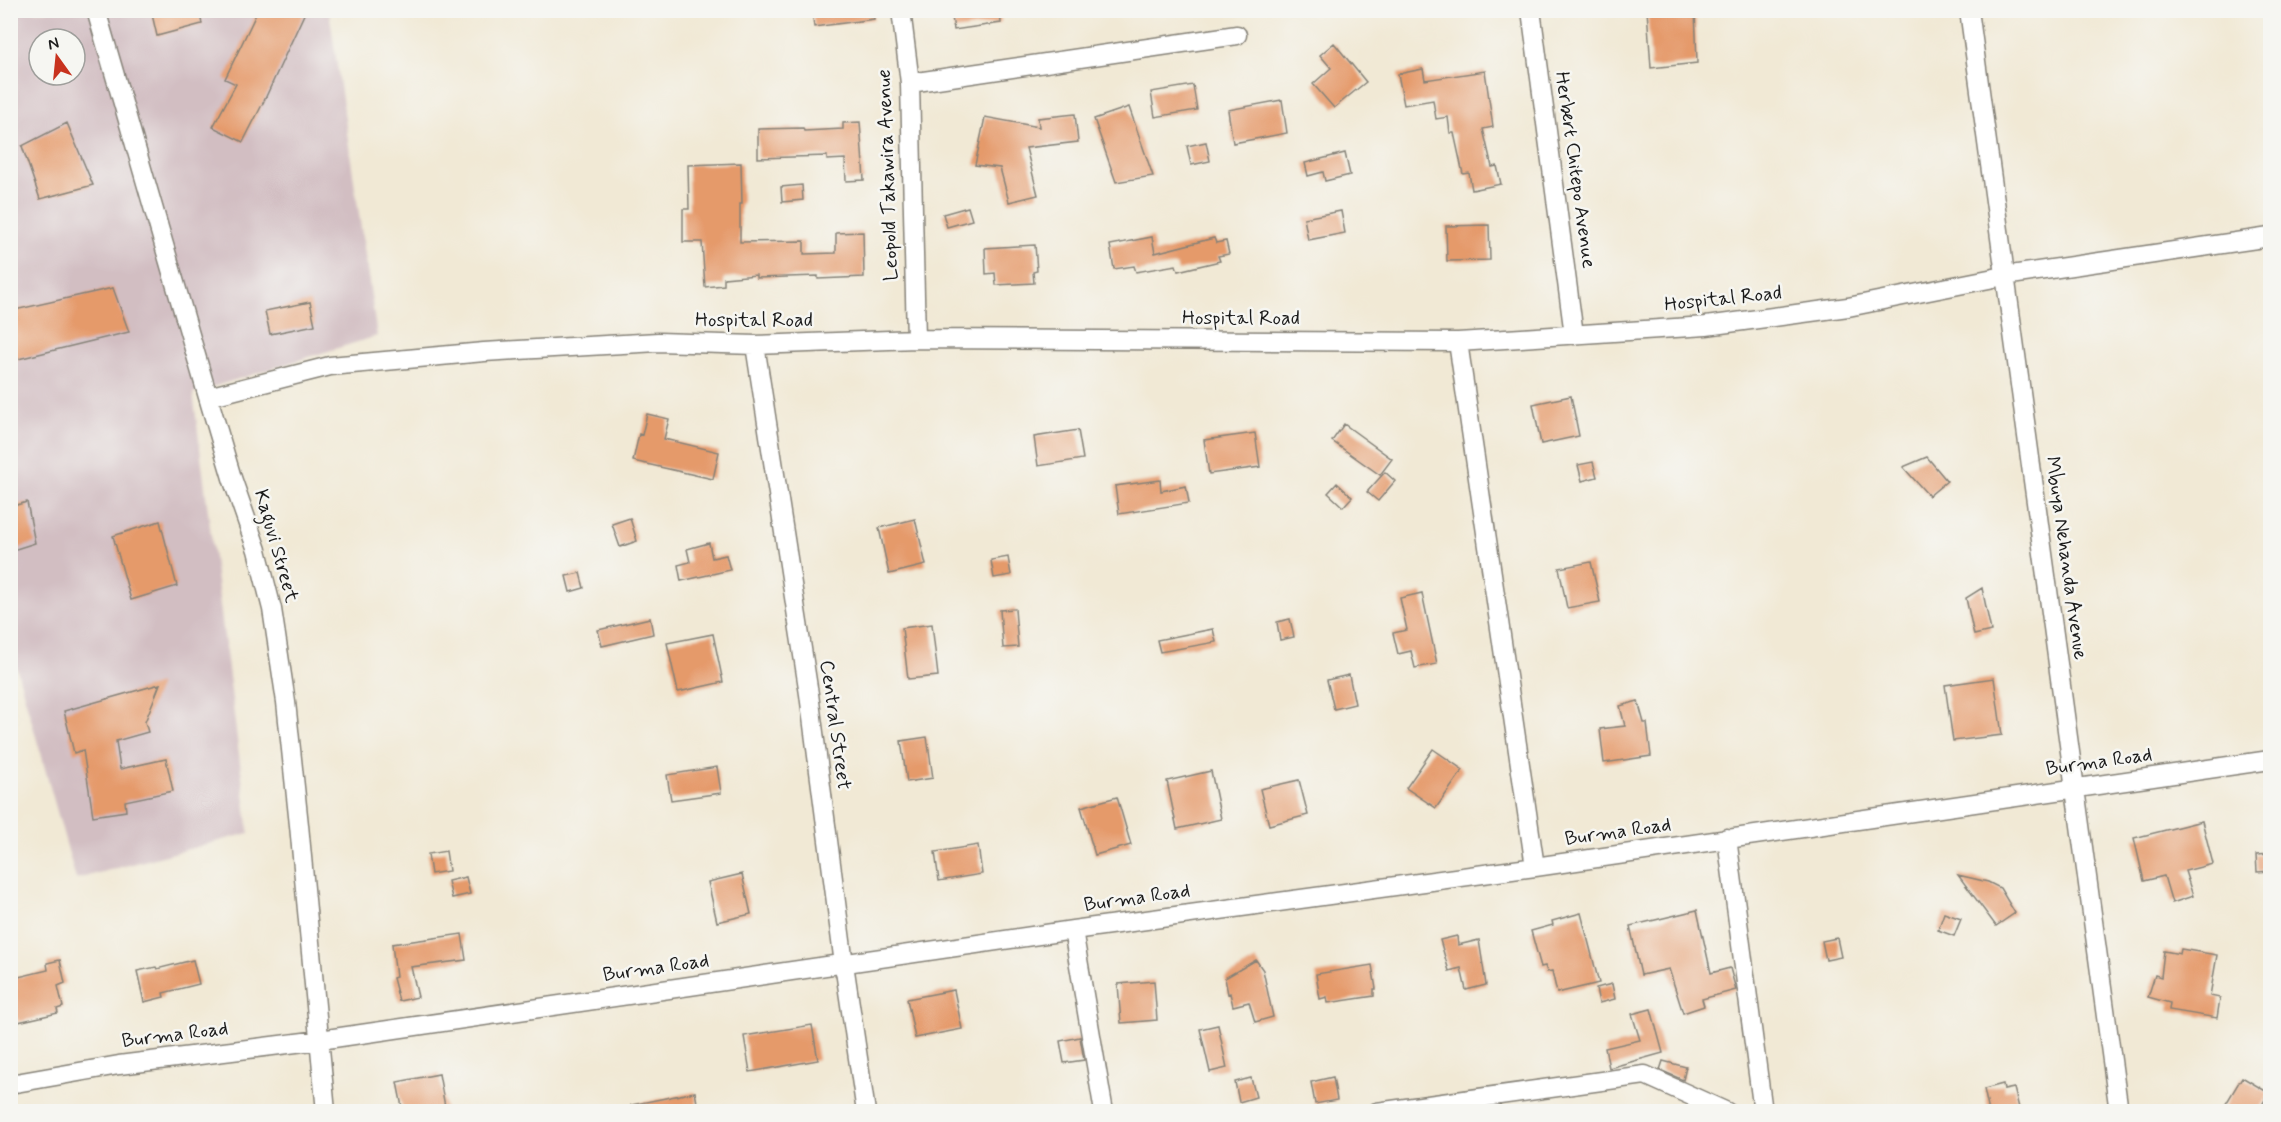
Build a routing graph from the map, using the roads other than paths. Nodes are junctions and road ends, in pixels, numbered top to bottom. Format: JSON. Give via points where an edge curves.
{"nodes":[{"id":1,"x":96,"y":10,"type":"edge"},
{"id":2,"x":901,"y":10,"type":"edge"},
{"id":3,"x":1531,"y":10,"type":"edge"},
{"id":4,"x":1969,"y":10,"type":"edge"},
{"id":5,"x":1237,"y":35,"type":"dead end"},
{"id":6,"x":909,"y":83,"type":"junction"},
{"id":7,"x":2271,"y":237,"type":"edge"},
{"id":8,"x":2004,"y":276,"type":"junction"},
{"id":9,"x":1574,"y":335,"type":"junction"},
{"id":10,"x":916,"y":339,"type":"junction"},
{"id":11,"x":1458,"y":342,"type":"junction"},
{"id":12,"x":755,"y":345,"type":"junction"},
{"id":13,"x":208,"y":398,"type":"junction"},
{"id":14,"x":2271,"y":760,"type":"edge"},
{"id":15,"x":2074,"y":789,"type":"junction"},
{"id":16,"x":1728,"y":838,"type":"junction"},
{"id":17,"x":1535,"y":867,"type":"junction"},
{"id":18,"x":1072,"y":930,"type":"junction"},
{"id":19,"x":844,"y":964,"type":"junction"},
{"id":20,"x":320,"y":1040,"type":"junction"},
{"id":21,"x":10,"y":1084,"type":"edge"},
{"id":22,"x":1757,"y":1110,"type":"edge"},
{"id":23,"x":326,"y":1112,"type":"edge"},
{"id":24,"x":866,"y":1112,"type":"edge"},
{"id":25,"x":1104,"y":1112,"type":"edge"},
{"id":26,"x":1377,"y":1112,"type":"edge"},
{"id":27,"x":1727,"y":1112,"type":"edge"},
{"id":28,"x":2119,"y":1112,"type":"edge"}],
"edges":[{"from":1,"to":13,"type":"street","name":"Kaguvi Street"},
{"from":2,"to":6,"type":"street","name":"Leopold Takawira Avenue"},
{"from":3,"to":9,"type":"street","name":"Herbert Chitepo Avenue"},
{"from":4,"to":8,"type":"street","name":"Mbuya Nehanda Avenue"},
{"from":5,"to":6,"type":"street"},
{"from":6,"to":10,"type":"street","name":"Leopold Takawira Avenue"},
{"from":7,"to":8,"type":"street","name":"Hospital Road"},
{"from":8,"to":9,"type":"street","name":"Hospital Road","via":[[1848,307],[1706,326]]},
{"from":8,"to":15,"type":"street","name":"Mbuya Nehanda Avenue"},
{"from":9,"to":11,"type":"street","name":"Hospital Road"},
{"from":10,"to":11,"type":"street","name":"Hospital Road"},
{"from":10,"to":12,"type":"street","name":"Hospital Road"},
{"from":11,"to":17,"type":"street"},
{"from":12,"to":13,"type":"street","name":"Hospital Road","via":[[658,342],[330,366]]},
{"from":12,"to":19,"type":"street","name":"Central Street","via":[[809,694]]},
{"from":13,"to":20,"type":"street","name":"Kaguvi Street","via":[[272,609],[286,702]]},
{"from":14,"to":15,"type":"street","name":"Burma Road"},
{"from":15,"to":16,"type":"street","name":"Burma Road"},
{"from":15,"to":28,"type":"street","name":"Mbuya Nehanda Avenue"},
{"from":16,"to":17,"type":"street","name":"Burma Road"},
{"from":16,"to":22,"type":"street"},
{"from":17,"to":18,"type":"street","name":"Burma Road"},
{"from":18,"to":19,"type":"street","name":"Burma Road"},
{"from":18,"to":25,"type":"street"},
{"from":19,"to":20,"type":"street","name":"Burma Road"},
{"from":19,"to":24,"type":"street","name":"Central Street"},
{"from":20,"to":21,"type":"street","name":"Burma Road","via":[[119,1065]]},
{"from":20,"to":23,"type":"street","name":"Kaguvi Street"},
{"from":26,"to":27,"type":"street","via":[[1645,1075]]}]}
